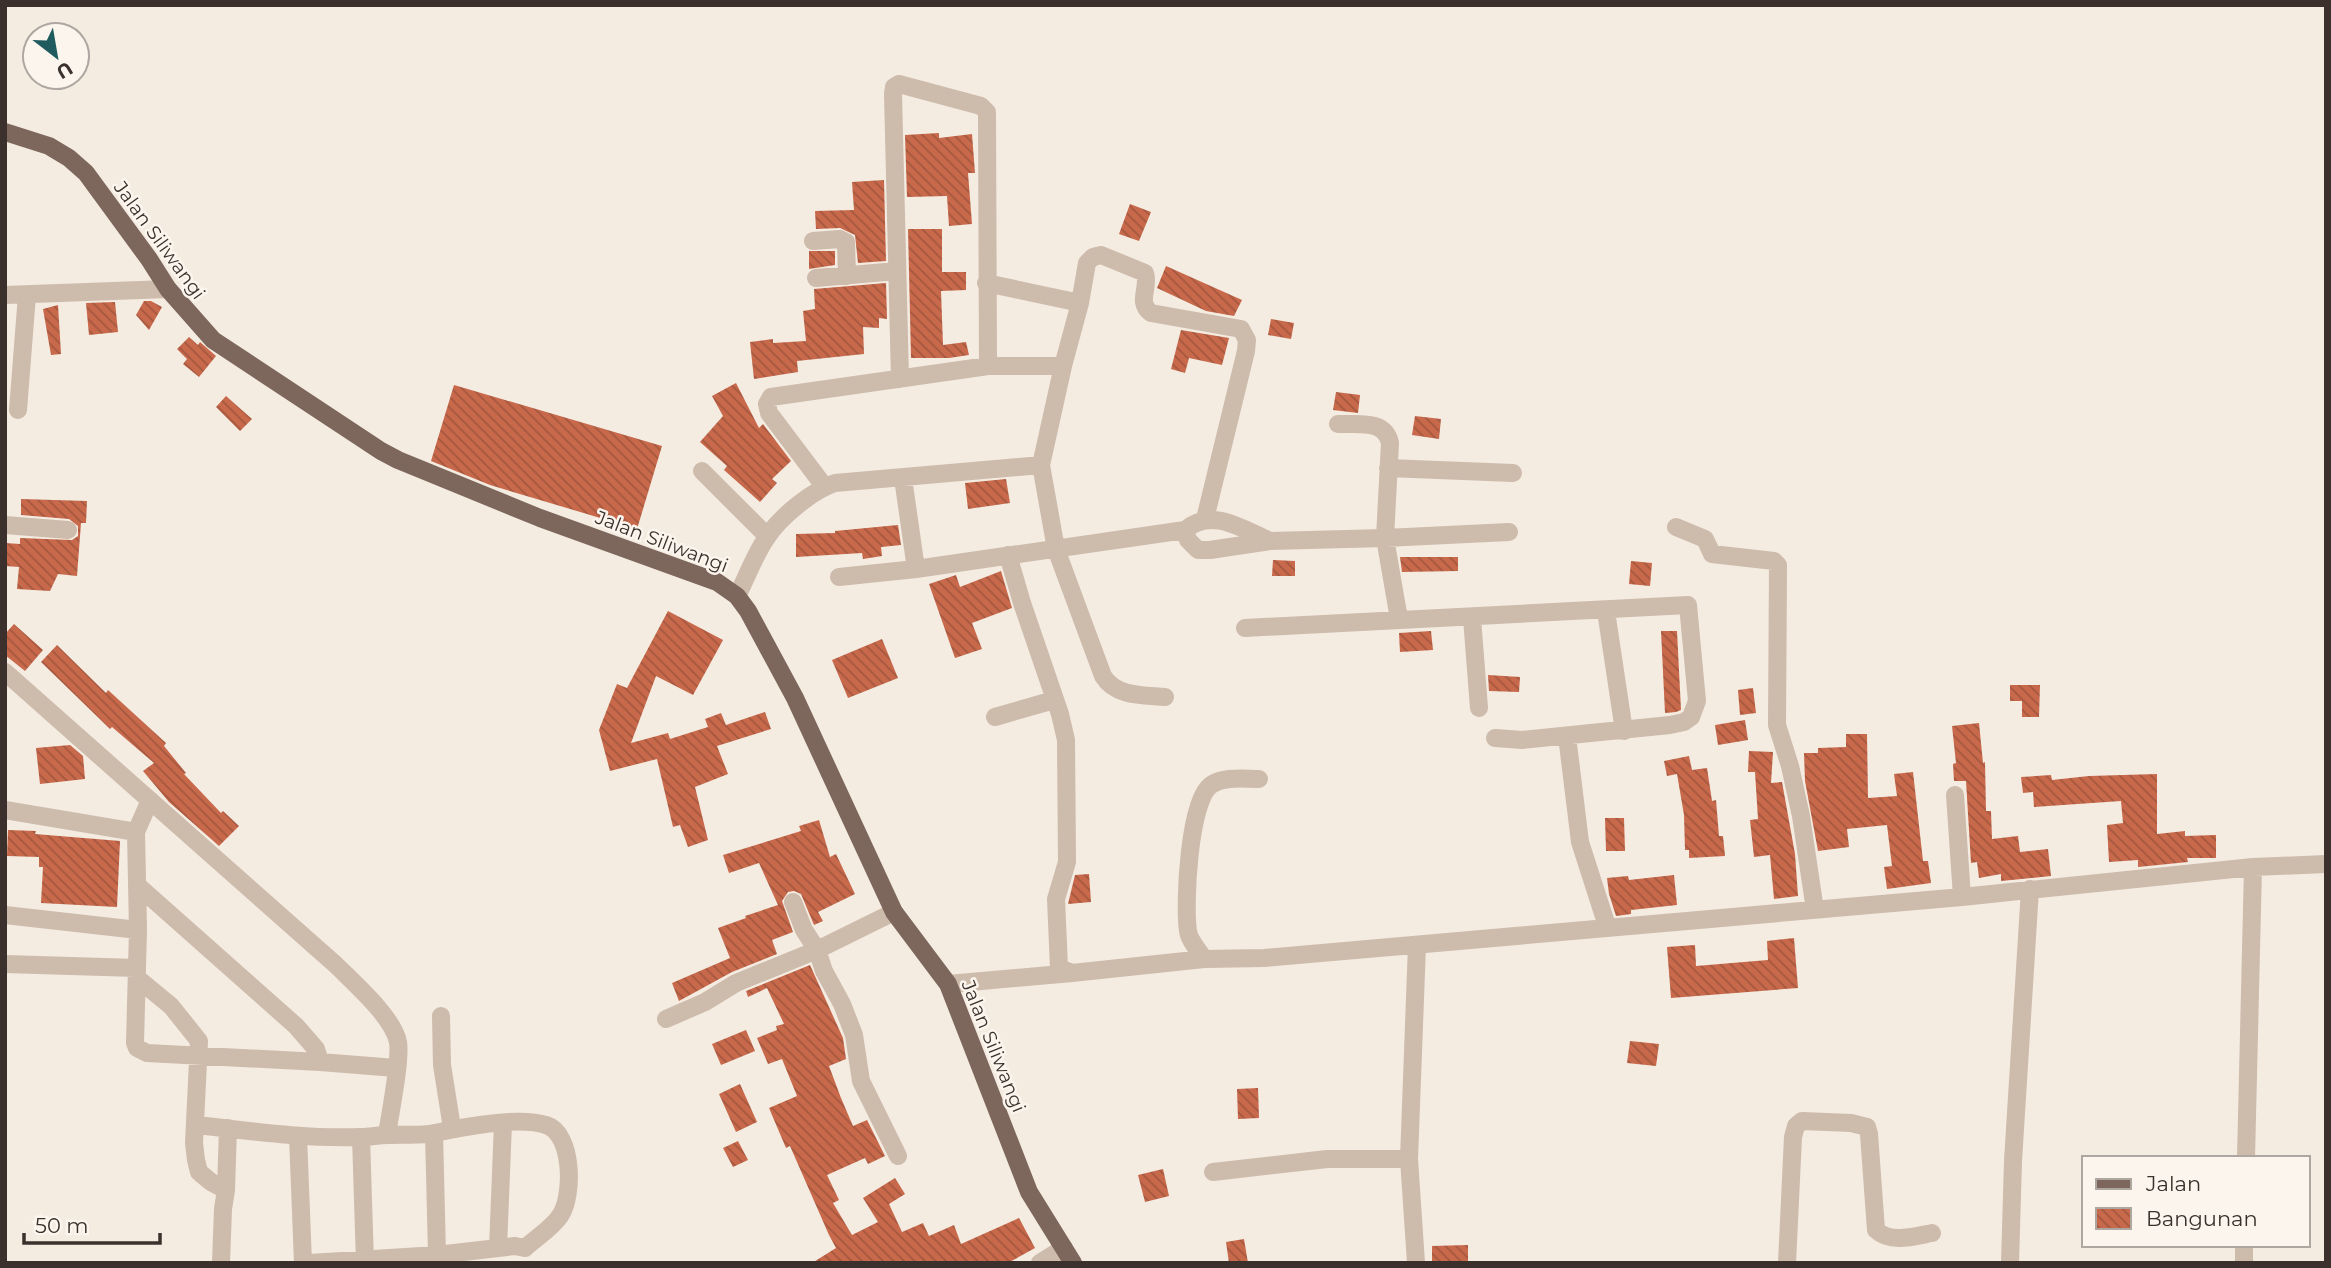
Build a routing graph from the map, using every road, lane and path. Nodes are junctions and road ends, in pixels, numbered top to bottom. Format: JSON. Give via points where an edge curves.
{"nodes":[{"id":1,"x":5,"y":132,"type":"edge"},
{"id":2,"x":813,"y":241,"type":"dead end"},
{"id":3,"x":897,"y":271,"type":"junction"},
{"id":4,"x":847,"y":276,"type":"junction"},
{"id":5,"x":817,"y":278,"type":"dead end"},
{"id":6,"x":986,"y":283,"type":"junction"},
{"id":7,"x":168,"y":289,"type":"junction"},
{"id":8,"x":5,"y":295,"type":"edge"},
{"id":9,"x":27,"y":295,"type":"junction"},
{"id":10,"x":1080,"y":303,"type":"junction"},
{"id":11,"x":988,"y":366,"type":"junction"},
{"id":12,"x":1063,"y":366,"type":"junction"},
{"id":13,"x":900,"y":379,"type":"junction"},
{"id":14,"x":18,"y":410,"type":"dead end"},
{"id":15,"x":1338,"y":424,"type":"dead end"},
{"id":16,"x":1041,"y":465,"type":"junction"},
{"id":17,"x":1388,"y":468,"type":"junction"},
{"id":18,"x":702,"y":471,"type":"dead end"},
{"id":19,"x":1513,"y":474,"type":"dead end"},
{"id":20,"x":903,"y":478,"type":"junction"},
{"id":21,"x":824,"y":486,"type":"junction"},
{"id":22,"x":1205,"y":519,"type":"junction"},
{"id":23,"x":5,"y":525,"type":"edge"},
{"id":24,"x":1676,"y":527,"type":"dead end"},
{"id":25,"x":68,"y":530,"type":"dead end"},
{"id":26,"x":1185,"y":530,"type":"junction"},
{"id":27,"x":1508,"y":532,"type":"dead end"},
{"id":28,"x":767,"y":536,"type":"junction"},
{"id":29,"x":1385,"y":538,"type":"junction"},
{"id":30,"x":1270,"y":541,"type":"junction"},
{"id":31,"x":1056,"y":549,"type":"junction"},
{"id":32,"x":1008,"y":555,"type":"junction"},
{"id":33,"x":916,"y":569,"type":"junction"},
{"id":34,"x":839,"y":577,"type":"dead end"},
{"id":35,"x":737,"y":596,"type":"junction"},
{"id":36,"x":1606,"y":611,"type":"junction"},
{"id":37,"x":1399,"y":618,"type":"junction"},
{"id":38,"x":1472,"y":618,"type":"junction"},
{"id":39,"x":1245,"y":628,"type":"dead end"},
{"id":40,"x":5,"y":672,"type":"edge"},
{"id":41,"x":1165,"y":698,"type":"dead end"},
{"id":42,"x":1054,"y":700,"type":"junction"},
{"id":43,"x":1479,"y":708,"type":"dead end"},
{"id":44,"x":995,"y":717,"type":"dead end"},
{"id":45,"x":1624,"y":731,"type":"junction"},
{"id":46,"x":1567,"y":736,"type":"junction"},
{"id":47,"x":1495,"y":738,"type":"dead end"},
{"id":48,"x":1259,"y":779,"type":"dead end"},
{"id":49,"x":1955,"y":795,"type":"dead end"},
{"id":50,"x":150,"y":800,"type":"junction"},
{"id":51,"x":5,"y":810,"type":"edge"},
{"id":52,"x":136,"y":832,"type":"junction"},
{"id":53,"x":2326,"y":864,"type":"edge"},
{"id":54,"x":2253,"y":867,"type":"junction"},
{"id":55,"x":137,"y":885,"type":"junction"},
{"id":56,"x":2030,"y":889,"type":"junction"},
{"id":57,"x":1962,"y":897,"type":"junction"},
{"id":58,"x":793,"y":902,"type":"dead end"},
{"id":59,"x":1815,"y":909,"type":"junction"},
{"id":60,"x":894,"y":912,"type":"junction"},
{"id":61,"x":5,"y":915,"type":"edge"},
{"id":62,"x":1606,"y":926,"type":"junction"},
{"id":63,"x":138,"y":930,"type":"junction"},
{"id":64,"x":1417,"y":945,"type":"junction"},
{"id":65,"x":817,"y":950,"type":"junction"},
{"id":66,"x":1204,"y":959,"type":"junction"},
{"id":67,"x":5,"y":964,"type":"edge"},
{"id":68,"x":137,"y":973,"type":"junction"},
{"id":69,"x":1072,"y":974,"type":"junction"},
{"id":70,"x":948,"y":984,"type":"junction"},
{"id":71,"x":441,"y":1016,"type":"dead end"},
{"id":72,"x":666,"y":1019,"type":"dead end"},
{"id":73,"x":198,"y":1054,"type":"junction"},
{"id":74,"x":320,"y":1062,"type":"junction"},
{"id":75,"x":396,"y":1068,"type":"junction"},
{"id":76,"x":503,"y":1122,"type":"junction"},
{"id":77,"x":197,"y":1125,"type":"junction"},
{"id":78,"x":228,"y":1128,"type":"junction"},
{"id":79,"x":452,"y":1128,"type":"junction"},
{"id":80,"x":434,"y":1133,"type":"junction"},
{"id":81,"x":387,"y":1135,"type":"junction"},
{"id":82,"x":298,"y":1136,"type":"junction"},
{"id":83,"x":361,"y":1137,"type":"junction"},
{"id":84,"x":898,"y":1156,"type":"dead end"},
{"id":85,"x":2246,"y":1156,"type":"edge"},
{"id":86,"x":1409,"y":1159,"type":"junction"},
{"id":87,"x":1213,"y":1172,"type":"dead end"},
{"id":88,"x":226,"y":1190,"type":"junction"},
{"id":89,"x":1932,"y":1233,"type":"dead end"},
{"id":90,"x":498,"y":1248,"type":"junction"},
{"id":91,"x":437,"y":1255,"type":"junction"},
{"id":92,"x":527,"y":1255,"type":"edge"},
{"id":93,"x":1068,"y":1256,"type":"edge"},
{"id":94,"x":365,"y":1261,"type":"edge"},
{"id":95,"x":221,"y":1263,"type":"edge"},
{"id":96,"x":303,"y":1263,"type":"edge"},
{"id":97,"x":310,"y":1263,"type":"edge"},
{"id":98,"x":1040,"y":1263,"type":"edge"},
{"id":99,"x":1416,"y":1263,"type":"edge"},
{"id":100,"x":1787,"y":1263,"type":"edge"},
{"id":101,"x":2010,"y":1263,"type":"edge"}],
"edges":[{"from":1,"to":7,"type":"main road","name":"Jalan Siliwangi","via":[[49,146],[86,173]]},
{"from":2,"to":4,"type":"street","via":[[846,242]]},
{"from":3,"to":4,"type":"street"},
{"from":3,"to":6,"type":"street","via":[[893,94],[899,84],[981,106],[987,112]]},
{"from":3,"to":13,"type":"street"},
{"from":4,"to":5,"type":"street"},
{"from":6,"to":10,"type":"street"},
{"from":6,"to":11,"type":"street"},
{"from":7,"to":9,"type":"street"},
{"from":7,"to":35,"type":"main road","name":"Jalan Siliwangi","via":[[221,347],[398,460],[717,582]]},
{"from":8,"to":9,"type":"street"},
{"from":9,"to":14,"type":"street"},
{"from":10,"to":12,"type":"street"},
{"from":10,"to":22,"type":"street","via":[[1087,263],[1101,255],[1145,273],[1142,300],[1151,313],[1241,329],[1246,335]]},
{"from":11,"to":12,"type":"street"},
{"from":11,"to":13,"type":"street"},
{"from":12,"to":16,"type":"street"},
{"from":13,"to":21,"type":"street","via":[[771,397],[769,413]]},
{"from":15,"to":17,"type":"street","via":[[1382,427],[1390,443]]},
{"from":16,"to":20,"type":"street"},
{"from":16,"to":31,"type":"street"},
{"from":17,"to":19,"type":"street"},
{"from":17,"to":29,"type":"street"},
{"from":18,"to":28,"type":"street"},
{"from":20,"to":21,"type":"street"},
{"from":20,"to":33,"type":"street"},
{"from":21,"to":28,"type":"street","via":[[811,492]]},
{"from":22,"to":26,"type":"street"},
{"from":22,"to":30,"type":"street","via":[[1217,519]]},
{"from":23,"to":25,"type":"street"},
{"from":24,"to":59,"type":"street","via":[[1705,539],[1712,554],[1779,565],[1777,725],[1801,816]]},
{"from":26,"to":30,"type":"street","via":[[1198,550]]},
{"from":26,"to":31,"type":"street"},
{"from":27,"to":29,"type":"street"},
{"from":28,"to":35,"type":"street"},
{"from":29,"to":30,"type":"street"},
{"from":29,"to":37,"type":"street"},
{"from":31,"to":32,"type":"street"},
{"from":31,"to":41,"type":"street","via":[[1108,684],[1130,694]]},
{"from":32,"to":33,"type":"street"},
{"from":32,"to":42,"type":"street"},
{"from":33,"to":34,"type":"street"},
{"from":35,"to":60,"type":"main road","name":"Jalan Siliwangi","via":[[794,698]]},
{"from":36,"to":38,"type":"street"},
{"from":36,"to":45,"type":"street"},
{"from":36,"to":45,"type":"street","via":[[1688,606],[1695,712],[1684,722]]},
{"from":37,"to":38,"type":"street"},
{"from":37,"to":39,"type":"street"},
{"from":38,"to":43,"type":"street"},
{"from":40,"to":50,"type":"street"},
{"from":42,"to":44,"type":"street"},
{"from":42,"to":69,"type":"street","via":[[1066,740],[1067,862],[1056,899],[1059,968]]},
{"from":45,"to":46,"type":"street"},
{"from":46,"to":47,"type":"street"},
{"from":46,"to":62,"type":"street","via":[[1580,842]]},
{"from":48,"to":66,"type":"street","via":[[1212,784],[1196,808],[1189,862],[1188,933]]},
{"from":49,"to":57,"type":"street"},
{"from":50,"to":52,"type":"street"},
{"from":50,"to":75,"type":"street","via":[[337,965],[369,999],[398,1042]]},
{"from":51,"to":52,"type":"street"},
{"from":52,"to":55,"type":"street"},
{"from":53,"to":54,"type":"street"},
{"from":54,"to":56,"type":"street"},
{"from":54,"to":85,"type":"street"},
{"from":55,"to":63,"type":"street"},
{"from":55,"to":74,"type":"street","via":[[296,1026],[316,1049]]},
{"from":56,"to":57,"type":"street"},
{"from":56,"to":101,"type":"street"},
{"from":57,"to":59,"type":"street"},
{"from":58,"to":65,"type":"street"},
{"from":59,"to":62,"type":"street"},
{"from":60,"to":65,"type":"street"},
{"from":60,"to":70,"type":"main road","name":"Jalan Siliwangi"},
{"from":61,"to":63,"type":"street"},
{"from":62,"to":64,"type":"street"},
{"from":63,"to":68,"type":"street"},
{"from":64,"to":66,"type":"street"},
{"from":64,"to":86,"type":"street"},
{"from":65,"to":72,"type":"street","via":[[736,983]]},
{"from":65,"to":84,"type":"street","via":[[854,1035],[861,1081]]},
{"from":66,"to":69,"type":"street"},
{"from":67,"to":68,"type":"street"},
{"from":68,"to":73,"type":"street","via":[[199,1041]]},
{"from":68,"to":73,"type":"street","via":[[137,1048],[147,1053]]},
{"from":69,"to":70,"type":"street"},
{"from":70,"to":93,"type":"main road","name":"Jalan Siliwangi","via":[[1029,1192]]},
{"from":71,"to":79,"type":"street","via":[[442,1065]]},
{"from":73,"to":74,"type":"street"},
{"from":73,"to":77,"type":"street"},
{"from":74,"to":75,"type":"street"},
{"from":75,"to":81,"type":"street"},
{"from":76,"to":79,"type":"street"},
{"from":76,"to":90,"type":"street"},
{"from":76,"to":92,"type":"street","via":[[552,1128],[562,1140],[570,1178],[567,1203],[559,1218]]},
{"from":77,"to":78,"type":"street"},
{"from":77,"to":88,"type":"street","via":[[194,1143],[199,1172]]},
{"from":78,"to":82,"type":"street"},
{"from":78,"to":88,"type":"street"},
{"from":79,"to":80,"type":"street"},
{"from":80,"to":81,"type":"street"},
{"from":80,"to":91,"type":"street"},
{"from":81,"to":83,"type":"street"},
{"from":82,"to":83,"type":"street"},
{"from":82,"to":96,"type":"street"},
{"from":83,"to":94,"type":"street"},
{"from":86,"to":87,"type":"street","via":[[1327,1158]]},
{"from":86,"to":99,"type":"street"},
{"from":88,"to":95,"type":"street"},
{"from":89,"to":100,"type":"street","via":[[1897,1238],[1877,1230],[1867,1127],[1802,1121],[1793,1138]]},
{"from":90,"to":91,"type":"street"},
{"from":90,"to":92,"type":"street","via":[[515,1246]]},
{"from":91,"to":94,"type":"street"},
{"from":93,"to":98,"type":"street"},
{"from":94,"to":97,"type":"street"}]}
